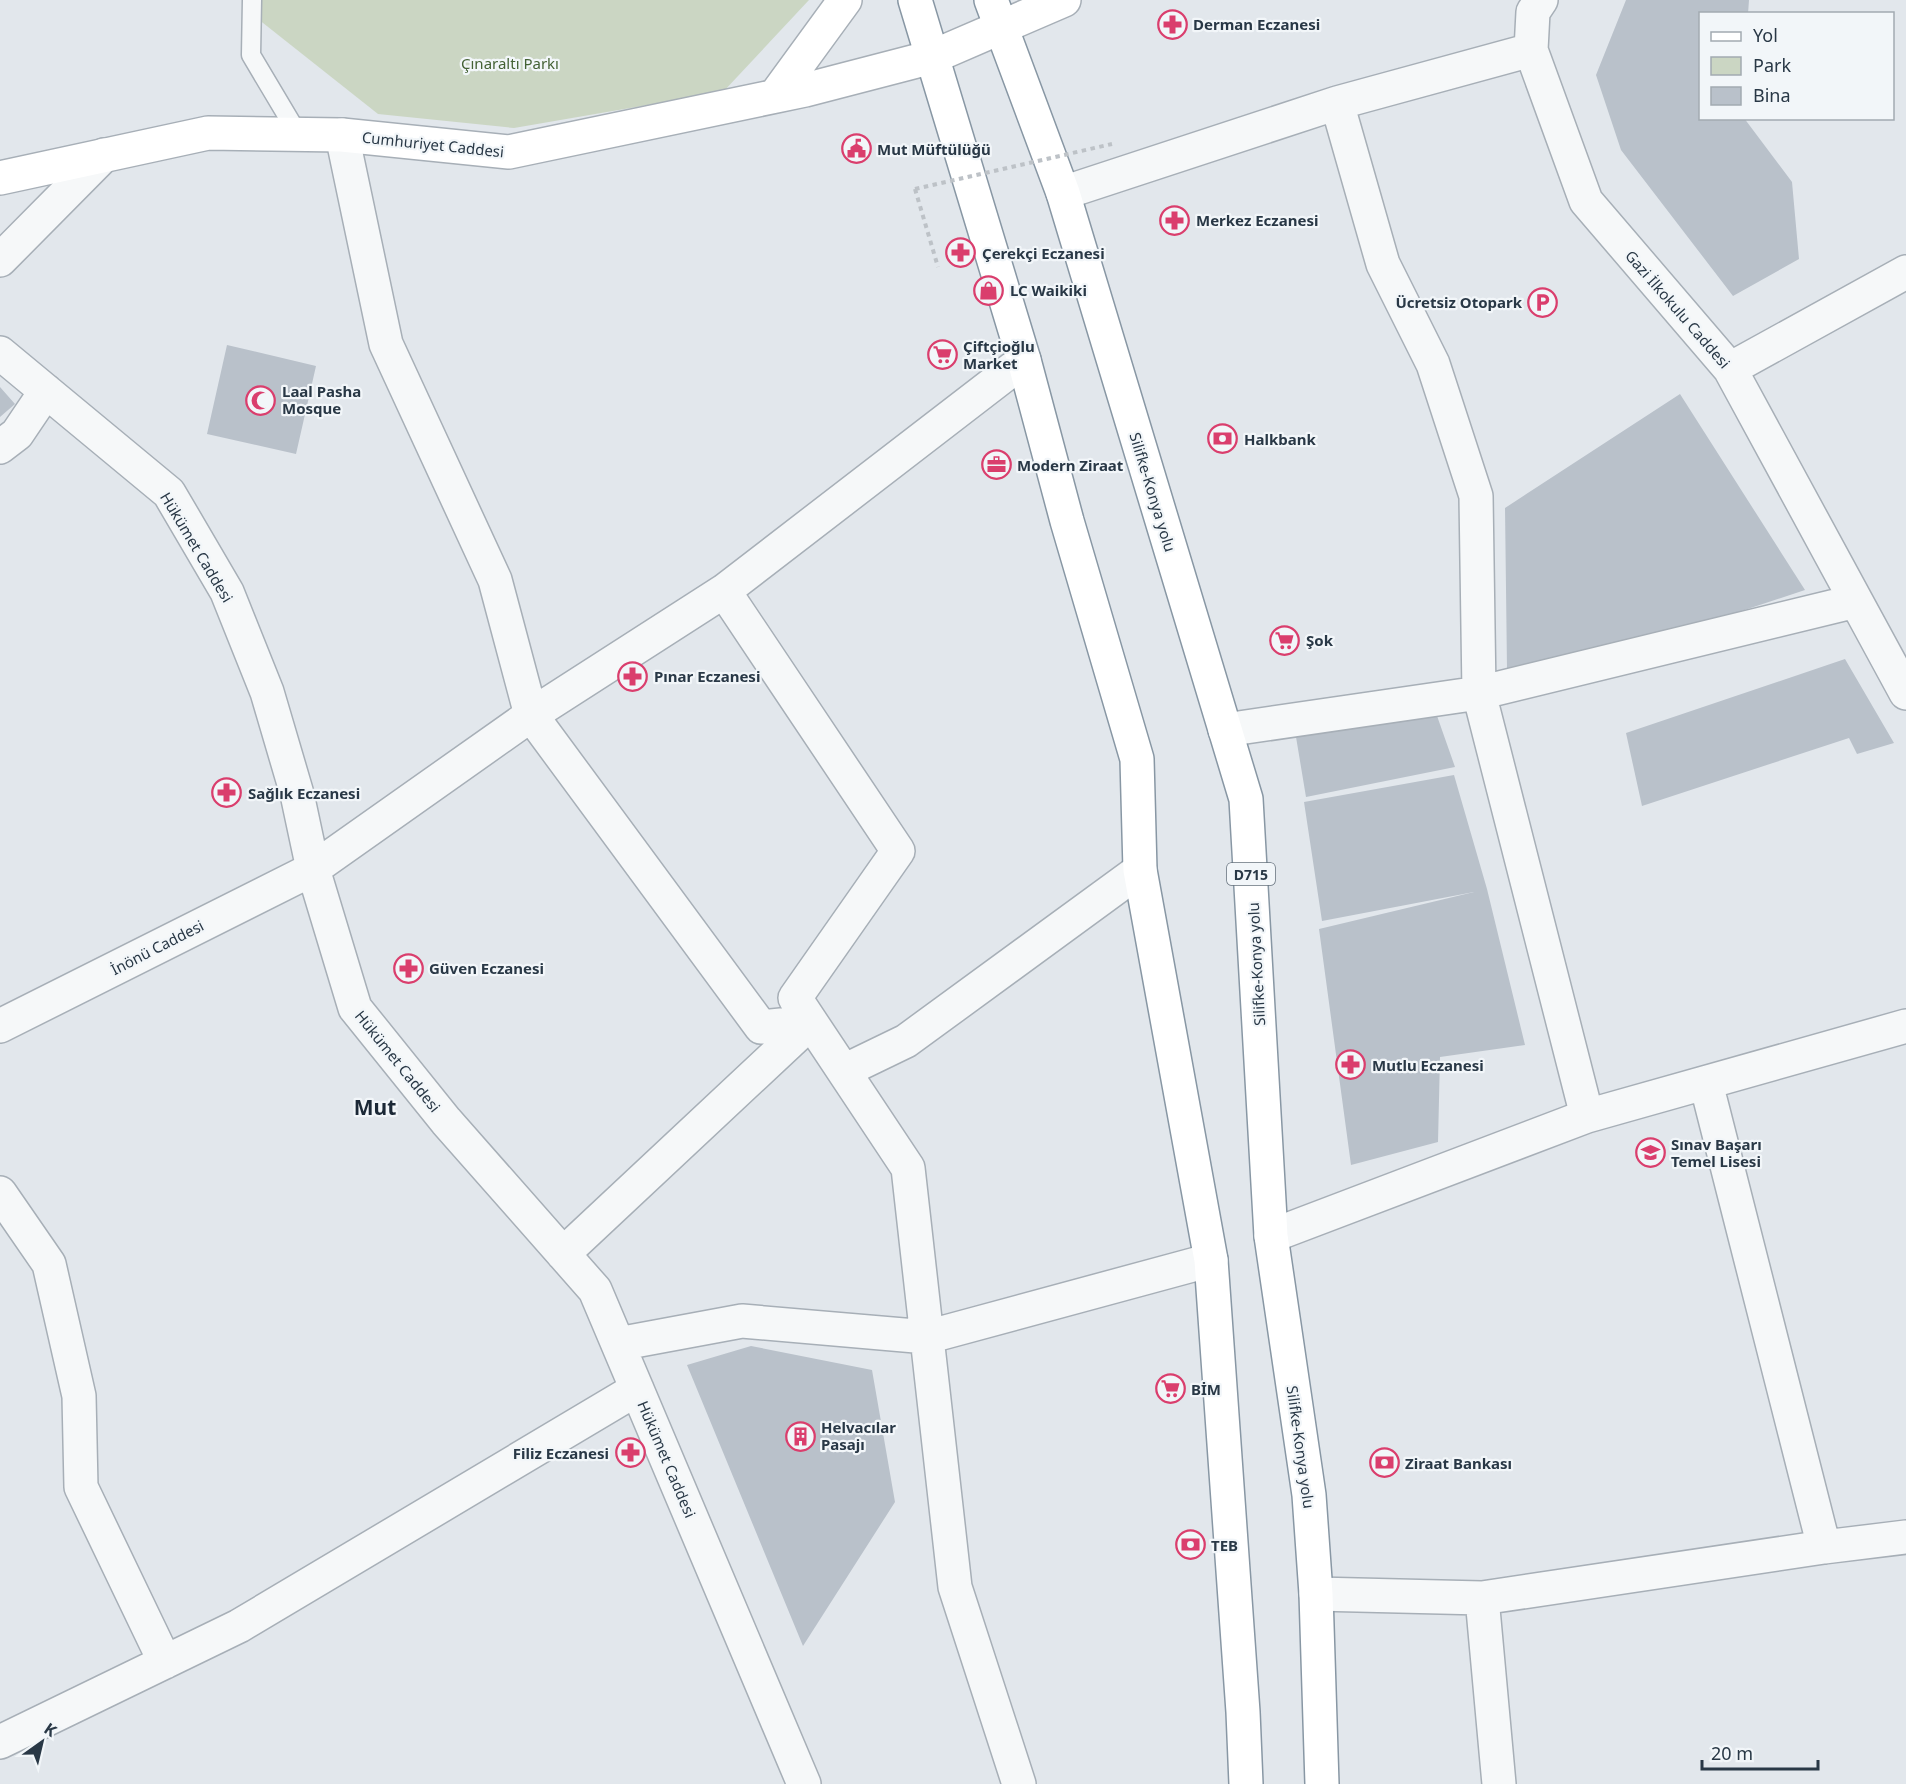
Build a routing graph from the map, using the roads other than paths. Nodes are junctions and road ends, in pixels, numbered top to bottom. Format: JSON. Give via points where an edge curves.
{"nodes":[{"id":1,"x":252,"y":0,"type":"edge"},
{"id":2,"x":844,"y":0,"type":"edge"},
{"id":3,"x":915,"y":0,"type":"edge"},
{"id":4,"x":1065,"y":0,"type":"edge"},
{"id":5,"x":1532,"y":4,"type":"edge"},
{"id":6,"x":996,"y":13,"type":"edge"},
{"id":7,"x":1531,"y":50,"type":"junction"},
{"id":8,"x":932,"y":57,"type":"junction"},
{"id":9,"x":775,"y":96,"type":"junction"},
{"id":10,"x":1337,"y":103,"type":"junction"},
{"id":11,"x":298,"y":134,"type":"junction"},
{"id":12,"x":342,"y":135,"type":"junction"},
{"id":13,"x":104,"y":155,"type":"junction"},
{"id":14,"x":0,"y":178,"type":"edge"},
{"id":15,"x":1063,"y":193,"type":"junction"},
{"id":16,"x":0,"y":260,"type":"edge"},
{"id":17,"x":1906,"y":272,"type":"edge"},
{"id":18,"x":0,"y":353,"type":"edge"},
{"id":19,"x":1024,"y":360,"type":"junction"},
{"id":20,"x":1730,"y":369,"type":"junction"},
{"id":21,"x":46,"y":391,"type":"junction"},
{"id":22,"x":0,"y":447,"type":"edge"},
{"id":23,"x":724,"y":591,"type":"junction"},
{"id":24,"x":1856,"y":601,"type":"junction"},
{"id":25,"x":1479,"y":693,"type":"junction"},
{"id":26,"x":1906,"y":693,"type":"edge"},
{"id":27,"x":531,"y":715,"type":"junction"},
{"id":28,"x":1225,"y":730,"type":"junction"},
{"id":29,"x":313,"y":869,"type":"junction"},
{"id":30,"x":1140,"y":870,"type":"junction"},
{"id":31,"x":811,"y":1022,"type":"junction"},
{"id":32,"x":1,"y":1023,"type":"edge"},
{"id":33,"x":1906,"y":1026,"type":"edge"},
{"id":34,"x":844,"y":1071,"type":"junction"},
{"id":35,"x":1706,"y":1083,"type":"junction"},
{"id":36,"x":1587,"y":1116,"type":"junction"},
{"id":37,"x":0,"y":1192,"type":"edge"},
{"id":38,"x":1271,"y":1236,"type":"junction"},
{"id":39,"x":563,"y":1254,"type":"junction"},
{"id":40,"x":1211,"y":1260,"type":"junction"},
{"id":41,"x":927,"y":1337,"type":"junction"},
{"id":42,"x":618,"y":1344,"type":"junction"},
{"id":43,"x":637,"y":1389,"type":"junction"},
{"id":44,"x":1906,"y":1537,"type":"edge"},
{"id":45,"x":1824,"y":1547,"type":"junction"},
{"id":46,"x":1316,"y":1594,"type":"junction"},
{"id":47,"x":1482,"y":1598,"type":"junction"},
{"id":48,"x":165,"y":1662,"type":"junction"},
{"id":49,"x":0,"y":1742,"type":"edge"},
{"id":50,"x":804,"y":1784,"type":"edge"},
{"id":51,"x":1019,"y":1784,"type":"edge"},
{"id":52,"x":1246,"y":1784,"type":"edge"},
{"id":53,"x":1322,"y":1784,"type":"edge"},
{"id":54,"x":1499,"y":1784,"type":"edge"}],
"edges":[{"from":1,"to":11,"type":"lane","via":[[251,55]]},
{"from":2,"to":9,"type":"main road"},
{"from":3,"to":8,"type":"main road"},
{"from":4,"to":6,"type":"main road","name":"Cumhuriyet Caddesi"},
{"from":5,"to":7,"type":"street","name":"Gazi İlkokulu Caddesi"},
{"from":6,"to":8,"type":"main road","name":"Cumhuriyet Caddesi"},
{"from":6,"to":15,"type":"main road","name":"Silifke-Konya yolu","number":"D715"},
{"from":7,"to":10,"type":"street"},
{"from":7,"to":20,"type":"street","name":"Gazi İlkokulu Caddesi","via":[[1586,201]]},
{"from":8,"to":9,"type":"main road","name":"Cumhuriyet Caddesi"},
{"from":8,"to":19,"type":"main road"},
{"from":9,"to":12,"type":"main road","name":"Cumhuriyet Caddesi","via":[[510,152]]},
{"from":10,"to":15,"type":"street"},
{"from":10,"to":25,"type":"street","via":[[1383,264],[1433,364],[1476,496]]},
{"from":11,"to":12,"type":"main road","name":"Cumhuriyet Caddesi"},
{"from":11,"to":13,"type":"main road","name":"Cumhuriyet Caddesi","via":[[208,133]]},
{"from":12,"to":27,"type":"street","via":[[386,344],[495,580]]},
{"from":13,"to":14,"type":"main road","name":"Cumhuriyet Caddesi"},
{"from":13,"to":16,"type":"street"},
{"from":15,"to":28,"type":"main road","name":"Silifke-Konya yolu","number":"D715"},
{"from":17,"to":20,"type":"street"},
{"from":18,"to":21,"type":"street","name":"Hükümet Caddesi"},
{"from":19,"to":23,"type":"street","name":"İnönü Caddesi"},
{"from":19,"to":30,"type":"main road","via":[[1137,759]]},
{"from":20,"to":24,"type":"street","name":"Gazi İlkokulu Caddesi"},
{"from":21,"to":22,"type":"street","via":[[17,434]]},
{"from":21,"to":29,"type":"street","name":"Hükümet Caddesi","via":[[169,493],[227,592],[267,692],[297,794]]},
{"from":23,"to":27,"type":"street","name":"İnönü Caddesi"},
{"from":23,"to":31,"type":"street","via":[[898,851],[795,998]]},
{"from":24,"to":25,"type":"street"},
{"from":24,"to":26,"type":"street","name":"Gazi İlkokulu Caddesi"},
{"from":25,"to":28,"type":"street"},
{"from":25,"to":36,"type":"street"},
{"from":27,"to":29,"type":"street","name":"İnönü Caddesi"},
{"from":27,"to":31,"type":"street","via":[[761,1027]]},
{"from":28,"to":38,"type":"main road","name":"Silifke-Konya yolu","number":"D715","via":[[1246,799]]},
{"from":29,"to":32,"type":"street","name":"İnönü Caddesi"},
{"from":29,"to":39,"type":"street","name":"Hükümet Caddesi","via":[[355,1008],[446,1121]]},
{"from":30,"to":34,"type":"street","via":[[906,1041]]},
{"from":30,"to":40,"type":"main road"},
{"from":31,"to":34,"type":"street"},
{"from":31,"to":39,"type":"street"},
{"from":33,"to":35,"type":"street"},
{"from":34,"to":41,"type":"street","via":[[908,1168]]},
{"from":35,"to":36,"type":"street"},
{"from":35,"to":45,"type":"street"},
{"from":36,"to":38,"type":"street"},
{"from":37,"to":48,"type":"street","via":[[49,1264],[79,1396],[81,1487]]},
{"from":38,"to":46,"type":"main road","name":"Silifke-Konya yolu","number":"D715","via":[[1309,1495]]},
{"from":39,"to":42,"type":"street","name":"Hükümet Caddesi","via":[[595,1290]]},
{"from":40,"to":41,"type":"street"},
{"from":40,"to":52,"type":"main road"},
{"from":41,"to":42,"type":"street","via":[[742,1321]]},
{"from":41,"to":51,"type":"street","via":[[955,1587]]},
{"from":42,"to":43,"type":"street","name":"Hükümet Caddesi"},
{"from":43,"to":48,"type":"street","via":[[239,1626]]},
{"from":43,"to":50,"type":"street","name":"Hükümet Caddesi"},
{"from":44,"to":45,"type":"street"},
{"from":45,"to":47,"type":"street"},
{"from":46,"to":47,"type":"street"},
{"from":46,"to":53,"type":"main road","name":"Silifke-Konya yolu","number":"D715"},
{"from":47,"to":54,"type":"street"},
{"from":48,"to":49,"type":"street"}]}
